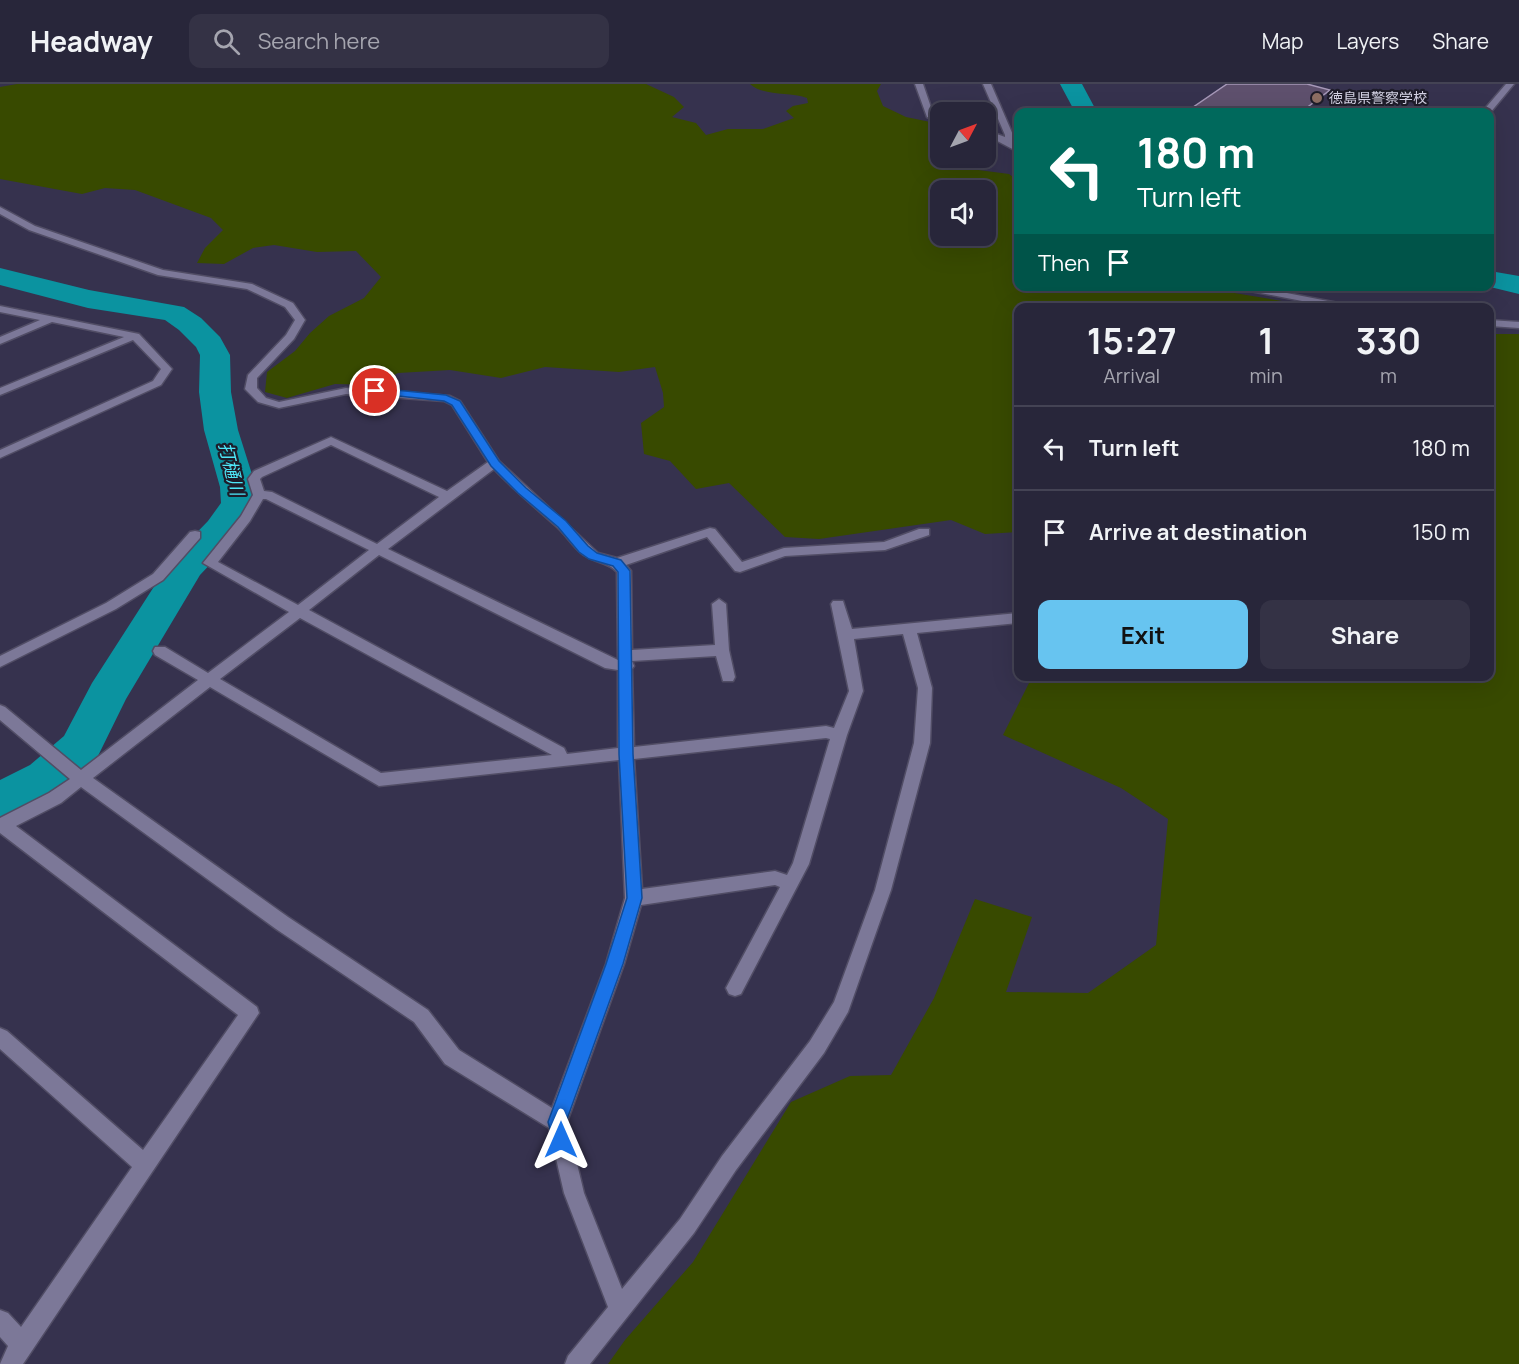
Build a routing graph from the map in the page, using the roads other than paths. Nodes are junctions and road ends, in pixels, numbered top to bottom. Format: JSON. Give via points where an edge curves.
{"nodes":[{"id":1,"x":919,"y":84,"type":"edge"},
{"id":2,"x":987,"y":84,"type":"edge"},
{"id":3,"x":1510,"y":84,"type":"edge"},
{"id":4,"x":1489,"y":108,"type":"edge"},
{"id":5,"x":930,"y":114,"type":"edge"},
{"id":6,"x":996,"y":137,"type":"edge"},
{"id":7,"x":1008,"y":142,"type":"junction"},
{"id":8,"x":1014,"y":147,"type":"edge"},
{"id":9,"x":0,"y":210,"type":"edge"},
{"id":10,"x":1259,"y":291,"type":"edge"},
{"id":11,"x":1330,"y":303,"type":"edge"},
{"id":12,"x":0,"y":309,"type":"edge"},
{"id":13,"x":53,"y":318,"type":"junction"},
{"id":14,"x":1494,"y":323,"type":"edge"},
{"id":15,"x":1519,"y":325,"type":"edge"},
{"id":16,"x":135,"y":336,"type":"junction"},
{"id":17,"x":0,"y":341,"type":"edge"},
{"id":18,"x":0,"y":392,"type":"edge"},
{"id":19,"x":0,"y":454,"type":"edge"},
{"id":20,"x":495,"y":464,"type":"junction"},
{"id":21,"x":259,"y":495,"type":"junction"},
{"id":22,"x":448,"y":496,"type":"junction"},
{"id":23,"x":924,"y":532,"type":"dead end"},
{"id":24,"x":195,"y":535,"type":"dead end"},
{"id":25,"x":378,"y":550,"type":"junction"},
{"id":26,"x":617,"y":563,"type":"junction"},
{"id":27,"x":719,"y":604,"type":"dead end"},
{"id":28,"x":838,"y":604,"type":"dead end"},
{"id":29,"x":298,"y":611,"type":"junction"},
{"id":30,"x":1014,"y":618,"type":"edge"},
{"id":31,"x":909,"y":630,"type":"junction"},
{"id":32,"x":846,"y":635,"type":"junction"},
{"id":33,"x":722,"y":650,"type":"junction"},
{"id":34,"x":160,"y":651,"type":"dead end"},
{"id":35,"x":627,"y":661,"type":"junction"},
{"id":36,"x":0,"y":662,"type":"edge"},
{"id":37,"x":728,"y":677,"type":"dead end"},
{"id":38,"x":208,"y":680,"type":"junction"},
{"id":39,"x":0,"y":711,"type":"edge"},
{"id":40,"x":839,"y":735,"type":"junction"},
{"id":41,"x":626,"y":754,"type":"junction"},
{"id":42,"x":564,"y":760,"type":"junction"},
{"id":43,"x":77,"y":775,"type":"junction"},
{"id":44,"x":2,"y":825,"type":"edge"},
{"id":45,"x":791,"y":884,"type":"junction"},
{"id":46,"x":634,"y":898,"type":"junction"},
{"id":47,"x":735,"y":988,"type":"dead end"},
{"id":48,"x":0,"y":1037,"type":"edge"},
{"id":49,"x":557,"y":1122,"type":"junction"},
{"id":50,"x":146,"y":1166,"type":"junction"},
{"id":51,"x":619,"y":1308,"type":"junction"},
{"id":52,"x":0,"y":1321,"type":"edge"},
{"id":53,"x":22,"y":1344,"type":"junction"},
{"id":54,"x":10,"y":1364,"type":"edge"},
{"id":55,"x":576,"y":1364,"type":"edge"}],
"edges":[{"from":1,"to":5,"type":"street"},
{"from":2,"to":7,"type":"street","via":[[1009,135]]},
{"from":3,"to":4,"type":"street"},
{"from":6,"to":7,"type":"street"},
{"from":7,"to":8,"type":"street"},
{"from":9,"to":20,"type":"street","via":[[32,228],[161,273],[249,286],[289,304],[300,320],[290,337],[252,377],[251,389],[262,400],[279,405],[346,391],[446,398],[456,403]]},
{"from":10,"to":11,"type":"street"},
{"from":12,"to":13,"type":"street"},
{"from":13,"to":16,"type":"street"},
{"from":13,"to":17,"type":"street"},
{"from":14,"to":15,"type":"street"},
{"from":16,"to":18,"type":"street"},
{"from":16,"to":19,"type":"street","via":[[167,369],[157,383]]},
{"from":20,"to":22,"type":"street"},
{"from":20,"to":26,"type":"street","via":[[584,549]]},
{"from":21,"to":22,"type":"street","via":[[254,479],[258,474],[331,441]]},
{"from":21,"to":25,"type":"street","via":[[268,495]]},
{"from":21,"to":29,"type":"street","via":[[210,563]]},
{"from":22,"to":25,"type":"street"},
{"from":23,"to":26,"type":"street","via":[[885,546],[784,552],[740,568],[710,532]]},
{"from":24,"to":36,"type":"street","via":[[158,577],[111,606]]},
{"from":25,"to":29,"type":"street"},
{"from":25,"to":35,"type":"street","via":[[610,664]]},
{"from":26,"to":35,"type":"street","via":[[624,571]]},
{"from":27,"to":33,"type":"street"},
{"from":28,"to":32,"type":"street"},
{"from":29,"to":38,"type":"street"},
{"from":29,"to":42,"type":"street","via":[[559,752]]},
{"from":30,"to":31,"type":"street"},
{"from":31,"to":32,"type":"street"},
{"from":31,"to":51,"type":"street","via":[[925,688],[922,743],[883,890],[842,1006],[817,1047],[729,1163],[687,1226]]},
{"from":32,"to":40,"type":"street","via":[[856,691]]},
{"from":33,"to":35,"type":"street"},
{"from":33,"to":37,"type":"street"},
{"from":34,"to":38,"type":"street"},
{"from":35,"to":41,"type":"street"},
{"from":38,"to":42,"type":"street","via":[[379,780]]},
{"from":38,"to":43,"type":"street"},
{"from":39,"to":43,"type":"street"},
{"from":40,"to":41,"type":"street","via":[[826,732]]},
{"from":40,"to":45,"type":"street","via":[[801,864]]},
{"from":41,"to":42,"type":"street"},
{"from":41,"to":46,"type":"street"},
{"from":43,"to":44,"type":"street","via":[[55,798]]},
{"from":43,"to":49,"type":"street","via":[[421,1016],[452,1057]]},
{"from":44,"to":50,"type":"street","via":[[250,1013]]},
{"from":45,"to":46,"type":"street","via":[[775,878]]},
{"from":45,"to":47,"type":"street"},
{"from":46,"to":49,"type":"street","via":[[615,964]]},
{"from":48,"to":50,"type":"street"},
{"from":49,"to":51,"type":"street","via":[[573,1193]]},
{"from":50,"to":53,"type":"street"},
{"from":51,"to":55,"type":"street"},
{"from":52,"to":53,"type":"street"},
{"from":53,"to":54,"type":"street"}]}
